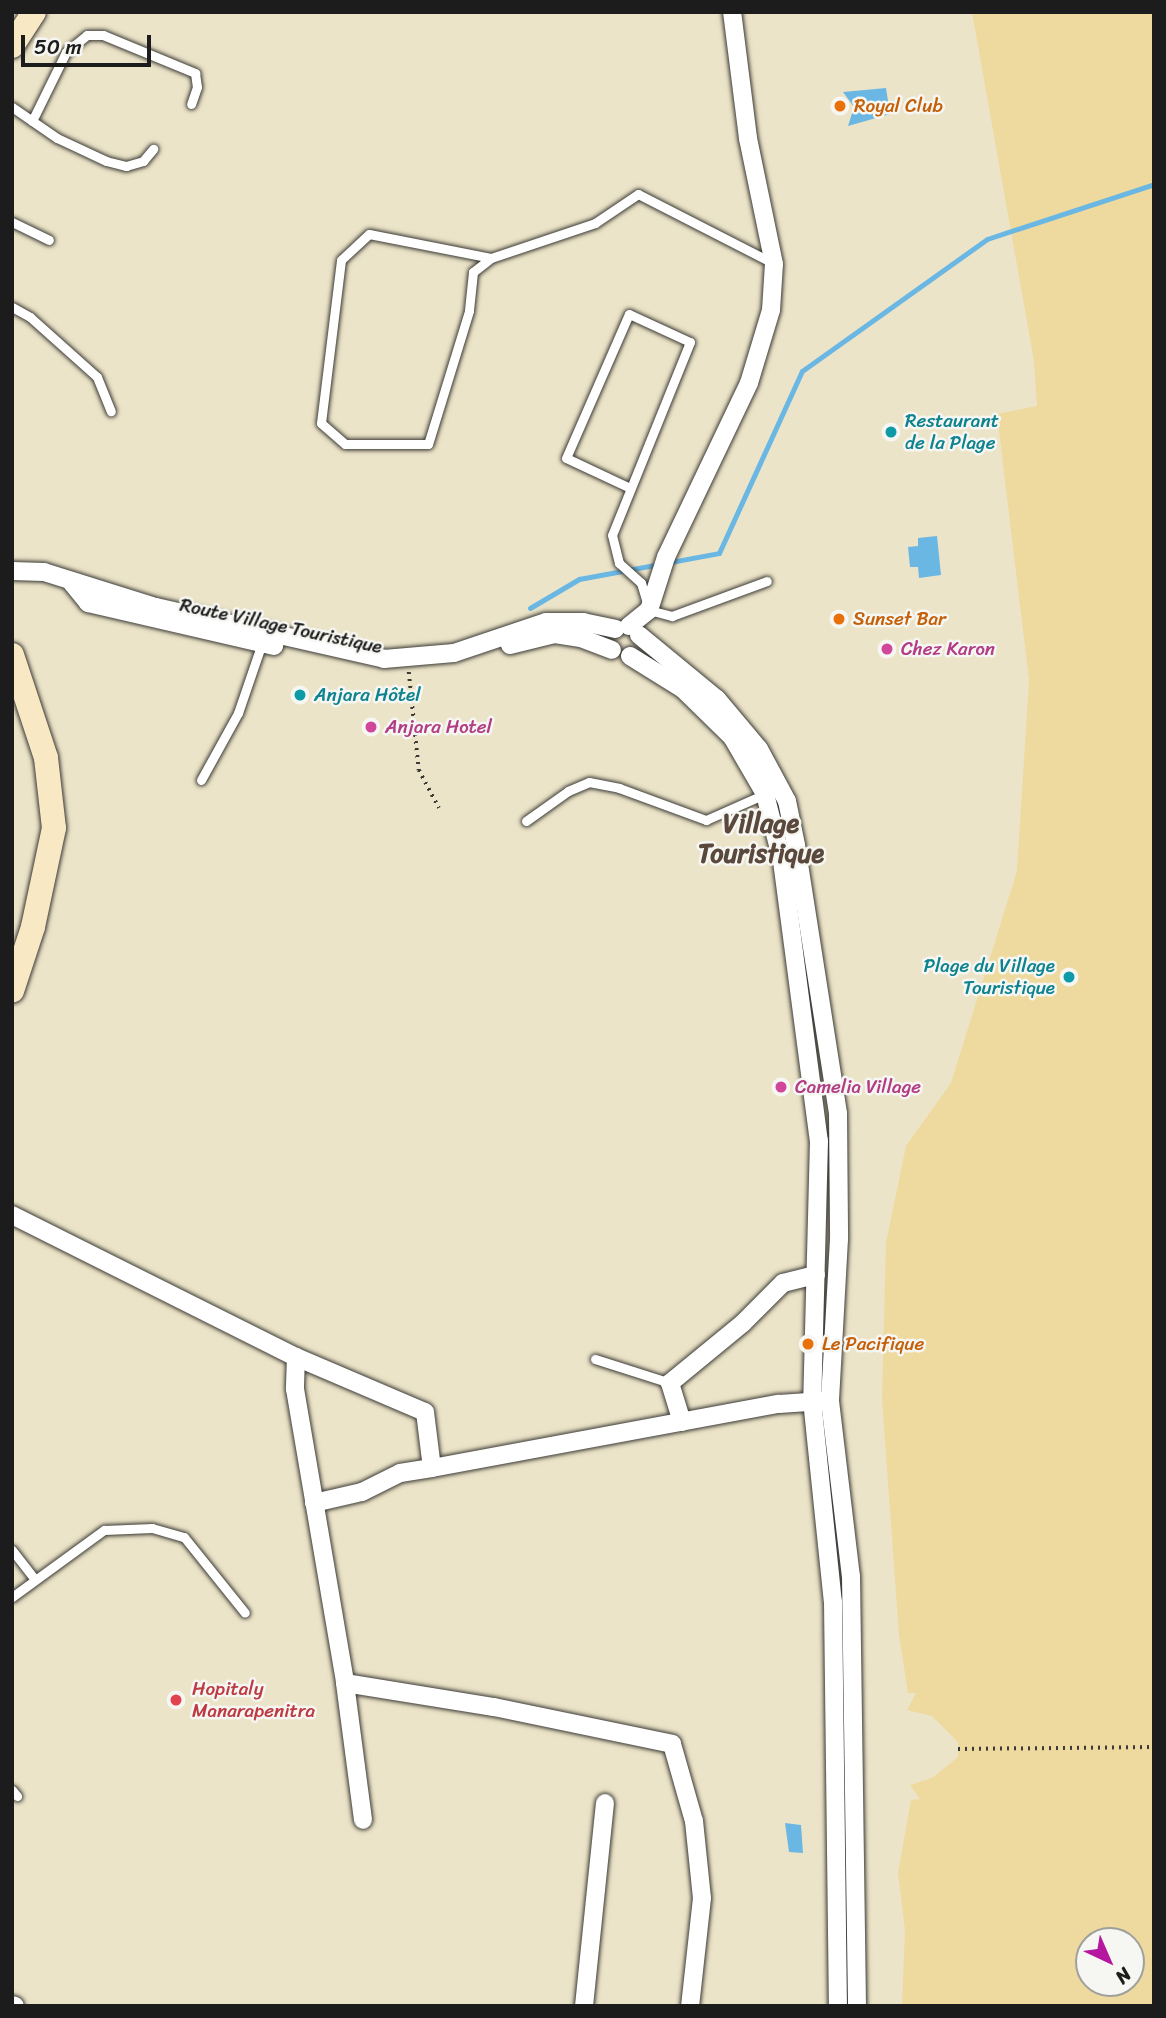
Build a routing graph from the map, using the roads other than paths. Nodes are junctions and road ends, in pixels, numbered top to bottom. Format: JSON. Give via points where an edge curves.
{"nodes":[{"id":1,"x":34,"y":12,"type":"edge"},
{"id":2,"x":732,"y":12,"type":"edge"},
{"id":3,"x":12,"y":46,"type":"edge"},
{"id":4,"x":191,"y":104,"type":"dead end"},
{"id":5,"x":12,"y":107,"type":"edge"},
{"id":6,"x":33,"y":121,"type":"junction"},
{"id":7,"x":153,"y":149,"type":"dead end"},
{"id":8,"x":12,"y":222,"type":"edge"},
{"id":9,"x":49,"y":240,"type":"dead end"},
{"id":10,"x":491,"y":258,"type":"junction"},
{"id":11,"x":774,"y":264,"type":"junction"},
{"id":12,"x":12,"y":307,"type":"edge"},
{"id":13,"x":111,"y":411,"type":"dead end"},
{"id":14,"x":628,"y":487,"type":"junction"},
{"id":15,"x":12,"y":571,"type":"edge"},
{"id":16,"x":767,"y":581,"type":"dead end"},
{"id":17,"x":72,"y":583,"type":"junction"},
{"id":18,"x":649,"y":583,"type":"junction"},
{"id":19,"x":649,"y":610,"type":"junction"},
{"id":20,"x":627,"y":630,"type":"junction"},
{"id":21,"x":262,"y":643,"type":"junction"},
{"id":22,"x":612,"y":650,"type":"junction"},
{"id":23,"x":331,"y":653,"type":"junction"},
{"id":24,"x":12,"y":655,"type":"edge"},
{"id":25,"x":465,"y":655,"type":"junction"},
{"id":26,"x":630,"y":656,"type":"junction"},
{"id":27,"x":201,"y":780,"type":"dead end"},
{"id":28,"x":765,"y":794,"type":"junction"},
{"id":29,"x":526,"y":821,"type":"dead end"},
{"id":30,"x":12,"y":987,"type":"edge"},
{"id":31,"x":12,"y":1215,"type":"edge"},
{"id":32,"x":816,"y":1275,"type":"junction"},
{"id":33,"x":296,"y":1357,"type":"junction"},
{"id":34,"x":595,"y":1359,"type":"dead end"},
{"id":35,"x":670,"y":1383,"type":"junction"},
{"id":36,"x":821,"y":1401,"type":"junction"},
{"id":37,"x":682,"y":1422,"type":"junction"},
{"id":38,"x":432,"y":1468,"type":"junction"},
{"id":39,"x":314,"y":1503,"type":"junction"},
{"id":40,"x":12,"y":1550,"type":"edge"},
{"id":41,"x":35,"y":1579,"type":"junction"},
{"id":42,"x":12,"y":1597,"type":"edge"},
{"id":43,"x":246,"y":1613,"type":"dead end"},
{"id":44,"x":345,"y":1684,"type":"junction"},
{"id":45,"x":605,"y":1803,"type":"dead end"},
{"id":46,"x":363,"y":1820,"type":"dead end"},
{"id":47,"x":847,"y":1966,"type":"junction"},
{"id":48,"x":584,"y":2006,"type":"edge"},
{"id":49,"x":690,"y":2006,"type":"edge"},
{"id":50,"x":838,"y":2006,"type":"edge"},
{"id":51,"x":857,"y":2006,"type":"edge"}],
"edges":[{"from":1,"to":3,"type":"main road"},
{"from":2,"to":11,"type":"street","via":[[748,138]]},
{"from":4,"to":6,"type":"lane","via":[[197,87],[195,73],[103,34],[88,35],[66,52]]},
{"from":5,"to":6,"type":"lane"},
{"from":6,"to":7,"type":"lane","via":[[57,138],[126,166],[143,160]]},
{"from":8,"to":9,"type":"lane"},
{"from":10,"to":10,"type":"lane","via":[[369,234],[341,260],[321,423],[345,444],[428,443],[469,311],[473,272]]},
{"from":10,"to":11,"type":"lane","via":[[595,223],[638,194]]},
{"from":11,"to":18,"type":"street","via":[[771,310],[749,383],[666,557]]},
{"from":12,"to":13,"type":"lane","via":[[30,317],[97,377]]},
{"from":14,"to":14,"type":"lane","via":[[690,342],[629,314],[566,458]]},
{"from":14,"to":18,"type":"lane","via":[[612,535],[619,563]]},
{"from":15,"to":17,"type":"street","name":"Route Village Touristique","via":[[44,572]]},
{"from":16,"to":19,"type":"lane","via":[[672,616]]},
{"from":17,"to":21,"type":"street","name":"Route Village Touristique","via":[[88,603]]},
{"from":17,"to":23,"type":"street","name":"Route Village Touristique","via":[[100,586],[156,607]]},
{"from":18,"to":19,"type":"street"},
{"from":19,"to":20,"type":"street"},
{"from":20,"to":22,"type":"street","via":[[609,641]]},
{"from":20,"to":25,"type":"street","name":"Route Village Touristique","via":[[583,622],[546,622]]},
{"from":20,"to":26,"type":"street","via":[[637,649]]},
{"from":20,"to":36,"type":"street","via":[[736,718],[787,801],[838,1114],[839,1240]]},
{"from":21,"to":23,"type":"street","name":"Route Village Touristique"},
{"from":21,"to":27,"type":"lane","via":[[238,713]]},
{"from":22,"to":25,"type":"street","name":"Route Village Touristique","via":[[581,638],[540,635]]},
{"from":22,"to":26,"type":"street","name":"Route Village Touristique"},
{"from":23,"to":25,"type":"street","name":"Route Village Touristique","via":[[384,659]]},
{"from":23,"to":25,"type":"street","name":"Route Village Touristique","via":[[365,668],[409,669]]},
{"from":24,"to":30,"type":"main road","via":[[46,758],[54,828],[33,927]]},
{"from":26,"to":28,"type":"street","name":"Route Village Touristique","via":[[712,713]]},
{"from":28,"to":29,"type":"lane","via":[[706,820],[619,788],[589,782]]},
{"from":28,"to":32,"type":"street","name":"Route Village Touristique","via":[[782,861],[817,1110],[820,1220]]},
{"from":31,"to":33,"type":"street"},
{"from":32,"to":35,"type":"street","via":[[783,1283]]},
{"from":32,"to":36,"type":"street","name":"Route Village Touristique"},
{"from":33,"to":38,"type":"street","via":[[425,1412]]},
{"from":33,"to":39,"type":"street","via":[[295,1389]]},
{"from":34,"to":35,"type":"lane"},
{"from":35,"to":37,"type":"street"},
{"from":36,"to":37,"type":"street"},
{"from":36,"to":47,"type":"street","via":[[850,1576]]},
{"from":37,"to":38,"type":"street"},
{"from":38,"to":39,"type":"street","via":[[400,1473],[362,1492]]},
{"from":39,"to":44,"type":"street"},
{"from":40,"to":41,"type":"lane"},
{"from":41,"to":42,"type":"lane"},
{"from":41,"to":43,"type":"lane","via":[[104,1530],[152,1528],[184,1536]]},
{"from":44,"to":46,"type":"street"},
{"from":44,"to":49,"type":"street","via":[[507,1710],[672,1744],[694,1821],[702,1898]]},
{"from":45,"to":48,"type":"street"},
{"from":47,"to":50,"type":"street"},
{"from":47,"to":51,"type":"street"}]}
